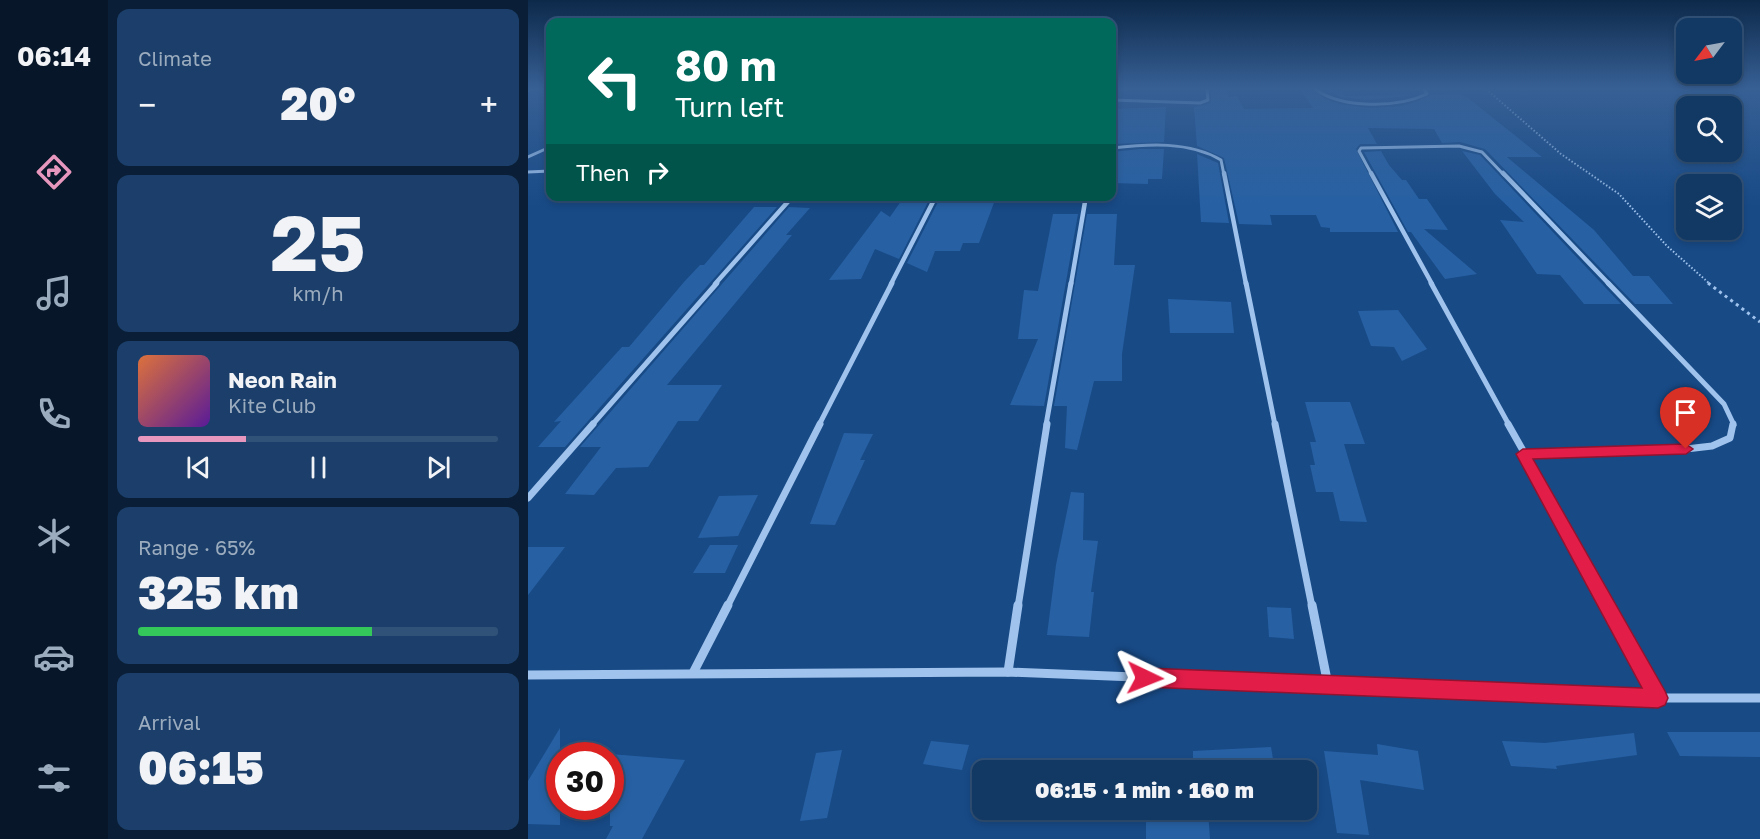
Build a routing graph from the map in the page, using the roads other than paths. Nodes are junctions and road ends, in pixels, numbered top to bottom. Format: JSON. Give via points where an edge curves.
{"nodes":[{"id":1,"x":1116,"y":148,"type":"edge"},
{"id":2,"x":546,"y":149,"type":"edge"},
{"id":3,"x":528,"y":157,"type":"edge"},
{"id":4,"x":546,"y":171,"type":"edge"},
{"id":5,"x":528,"y":172,"type":"edge"},
{"id":6,"x":789,"y":201,"type":"edge"},
{"id":7,"x":933,"y":201,"type":"edge"},
{"id":8,"x":1085,"y":201,"type":"edge"},
{"id":9,"x":1523,"y":454,"type":"junction"},
{"id":10,"x":528,"y":498,"type":"edge"},
{"id":11,"x":1008,"y":672,"type":"junction"},
{"id":12,"x":693,"y":673,"type":"junction"},
{"id":13,"x":528,"y":675,"type":"edge"},
{"id":14,"x":1328,"y":685,"type":"junction"},
{"id":15,"x":1658,"y":698,"type":"junction"},
{"id":16,"x":1760,"y":699,"type":"edge"}],
"edges":[{"from":1,"to":14,"type":"street","via":[[1194,148],[1221,160]]},
{"from":2,"to":3,"type":"street"},
{"from":4,"to":5,"type":"street"},
{"from":6,"to":10,"type":"street"},
{"from":7,"to":12,"type":"street"},
{"from":8,"to":11,"type":"street"},
{"from":9,"to":9,"type":"street","via":[[1359,151],[1361,148],[1459,146],[1482,152],[1724,404],[1734,425],[1730,438],[1712,446]]},
{"from":9,"to":15,"type":"street"},
{"from":11,"to":12,"type":"street"},
{"from":11,"to":14,"type":"street"},
{"from":12,"to":13,"type":"street"},
{"from":14,"to":15,"type":"street"},
{"from":15,"to":16,"type":"street"}]}
